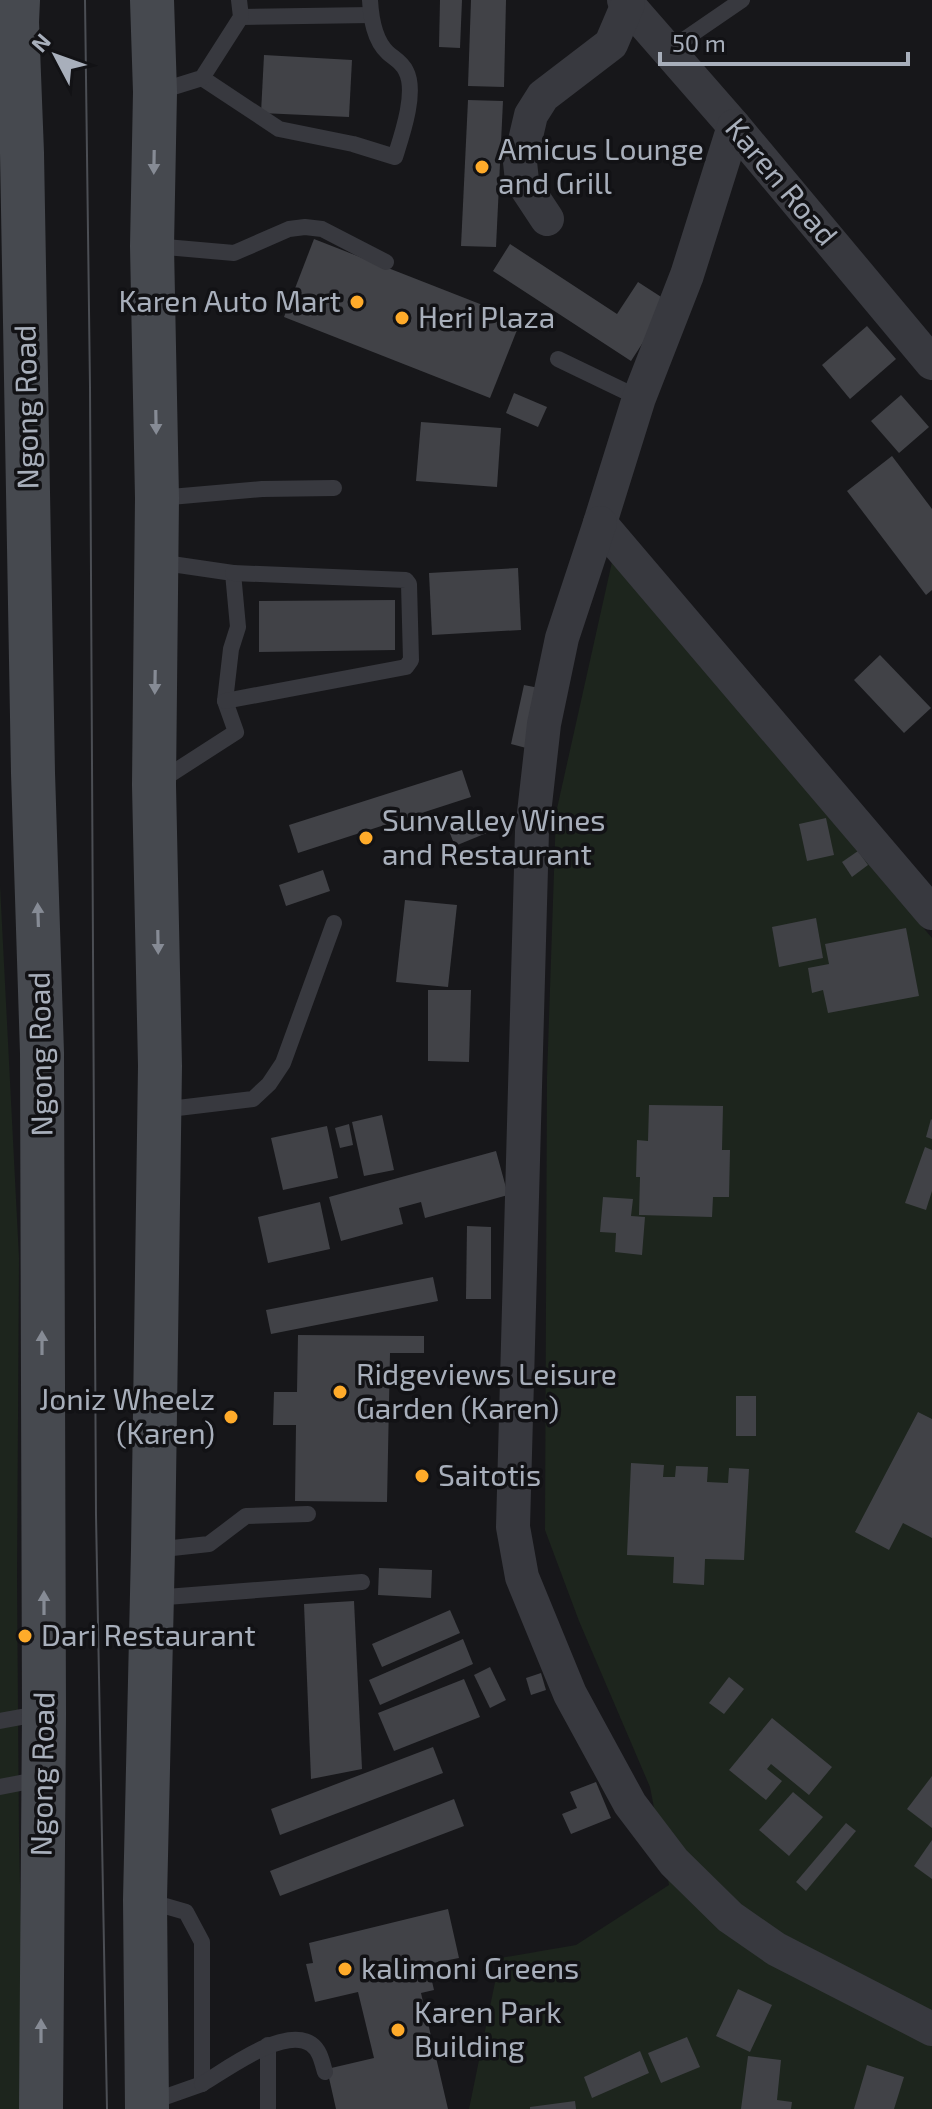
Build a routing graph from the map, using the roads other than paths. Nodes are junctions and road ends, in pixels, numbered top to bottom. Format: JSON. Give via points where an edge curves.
{"nodes":[{"id":1,"x":152,"y":0,"type":"edge"},
{"id":2,"x":742,"y":0,"type":"edge"},
{"id":3,"x":626,"y":2,"type":"edge"},
{"id":4,"x":370,"y":7,"type":"edge"},
{"id":5,"x":240,"y":8,"type":"edge"},
{"id":6,"x":12,"y":16,"type":"edge"},
{"id":7,"x":669,"y":50,"type":"junction"},
{"id":8,"x":202,"y":78,"type":"junction"},
{"id":9,"x":155,"y":92,"type":"junction"},
{"id":10,"x":734,"y":126,"type":"junction"},
{"id":11,"x":547,"y":219,"type":"dead end"},
{"id":12,"x":152,"y":246,"type":"junction"},
{"id":13,"x":386,"y":262,"type":"dead end"},
{"id":14,"x":558,"y":359,"type":"dead end"},
{"id":15,"x":932,"y":363,"type":"edge"},
{"id":16,"x":639,"y":398,"type":"junction"},
{"id":17,"x":334,"y":488,"type":"dead end"},
{"id":18,"x":157,"y":498,"type":"junction"},
{"id":19,"x":600,"y":523,"type":"junction"},
{"id":20,"x":157,"y":562,"type":"junction"},
{"id":21,"x":233,"y":573,"type":"junction"},
{"id":22,"x":225,"y":701,"type":"junction"},
{"id":23,"x":154,"y":785,"type":"junction"},
{"id":24,"x":932,"y":913,"type":"edge"},
{"id":25,"x":334,"y":923,"type":"dead end"},
{"id":26,"x":160,"y":1110,"type":"junction"},
{"id":27,"x":308,"y":1514,"type":"dead end"},
{"id":28,"x":153,"y":1550,"type":"junction"},
{"id":29,"x":362,"y":1582,"type":"dead end"},
{"id":30,"x":152,"y":1598,"type":"junction"},
{"id":31,"x":44,"y":1713,"type":"junction"},
{"id":32,"x":0,"y":1721,"type":"edge"},
{"id":33,"x":42,"y":1779,"type":"junction"},
{"id":34,"x":0,"y":1787,"type":"edge"},
{"id":35,"x":145,"y":1900,"type":"junction"},
{"id":36,"x":932,"y":2029,"type":"edge"},
{"id":37,"x":268,"y":2045,"type":"junction"},
{"id":38,"x":325,"y":2072,"type":"dead end"},
{"id":39,"x":202,"y":2084,"type":"junction"},
{"id":40,"x":147,"y":2106,"type":"edge"},
{"id":41,"x":41,"y":2109,"type":"edge"},
{"id":42,"x":268,"y":2109,"type":"edge"}],
"edges":[{"from":1,"to":9,"type":"main road"},
{"from":2,"to":7,"type":"lane"},
{"from":3,"to":7,"type":"street","name":"Karen Road"},
{"from":3,"to":11,"type":"street","name":"Karen Road","via":[[611,44],[543,96],[531,115],[520,162],[522,181]]},
{"from":4,"to":5,"type":"lane"},
{"from":4,"to":8,"type":"lane","via":[[384,49],[408,73],[409,103],[395,157],[279,129]]},
{"from":5,"to":8,"type":"lane"},
{"from":31,"to":6,"type":"main road","name":"Ngong Road","one_way":true,"via":[[42,1053],[22,169]]},
{"from":7,"to":10,"type":"street","name":"Karen Road"},
{"from":8,"to":9,"type":"lane"},
{"from":9,"to":12,"type":"main road","one_way":true},
{"from":10,"to":15,"type":"street","name":"Karen Road"},
{"from":10,"to":16,"type":"street","via":[[687,275]]},
{"from":12,"to":13,"type":"lane","via":[[234,253],[305,227],[322,229]]},
{"from":12,"to":18,"type":"main road","one_way":true},
{"from":14,"to":16,"type":"lane"},
{"from":16,"to":19,"type":"street"},
{"from":17,"to":18,"type":"lane"},
{"from":18,"to":20,"type":"main road"},
{"from":19,"to":24,"type":"street"},
{"from":19,"to":36,"type":"street","via":[[562,638],[544,724],[532,831],[513,1527],[522,1577],[570,1694],[630,1804],[674,1862],[730,1917],[776,1949]]},
{"from":20,"to":21,"type":"lane"},
{"from":20,"to":23,"type":"main road","one_way":true},
{"from":21,"to":22,"type":"lane","via":[[238,627]]},
{"from":21,"to":22,"type":"lane","via":[[406,580],[411,660],[406,667]]},
{"from":22,"to":23,"type":"lane","via":[[236,732]]},
{"from":23,"to":26,"type":"main road","one_way":true},
{"from":25,"to":26,"type":"lane","via":[[283,1063],[269,1084],[253,1099]]},
{"from":26,"to":28,"type":"main road"},
{"from":27,"to":28,"type":"lane","via":[[246,1516],[209,1544]]},
{"from":28,"to":30,"type":"main road"},
{"from":29,"to":30,"type":"lane"},
{"from":30,"to":35,"type":"main road"},
{"from":31,"to":32,"type":"lane"},
{"from":31,"to":33,"type":"main road","name":"Ngong Road"},
{"from":33,"to":34,"type":"lane"},
{"from":41,"to":33,"type":"main road","name":"Ngong Road","one_way":true},
{"from":35,"to":39,"type":"lane","via":[[186,1912],[202,1942]]},
{"from":35,"to":40,"type":"main road"},
{"from":37,"to":38,"type":"lane","via":[[294,2040],[311,2044]]},
{"from":37,"to":39,"type":"lane"},
{"from":37,"to":42,"type":"lane"},
{"from":39,"to":40,"type":"lane"}]}
